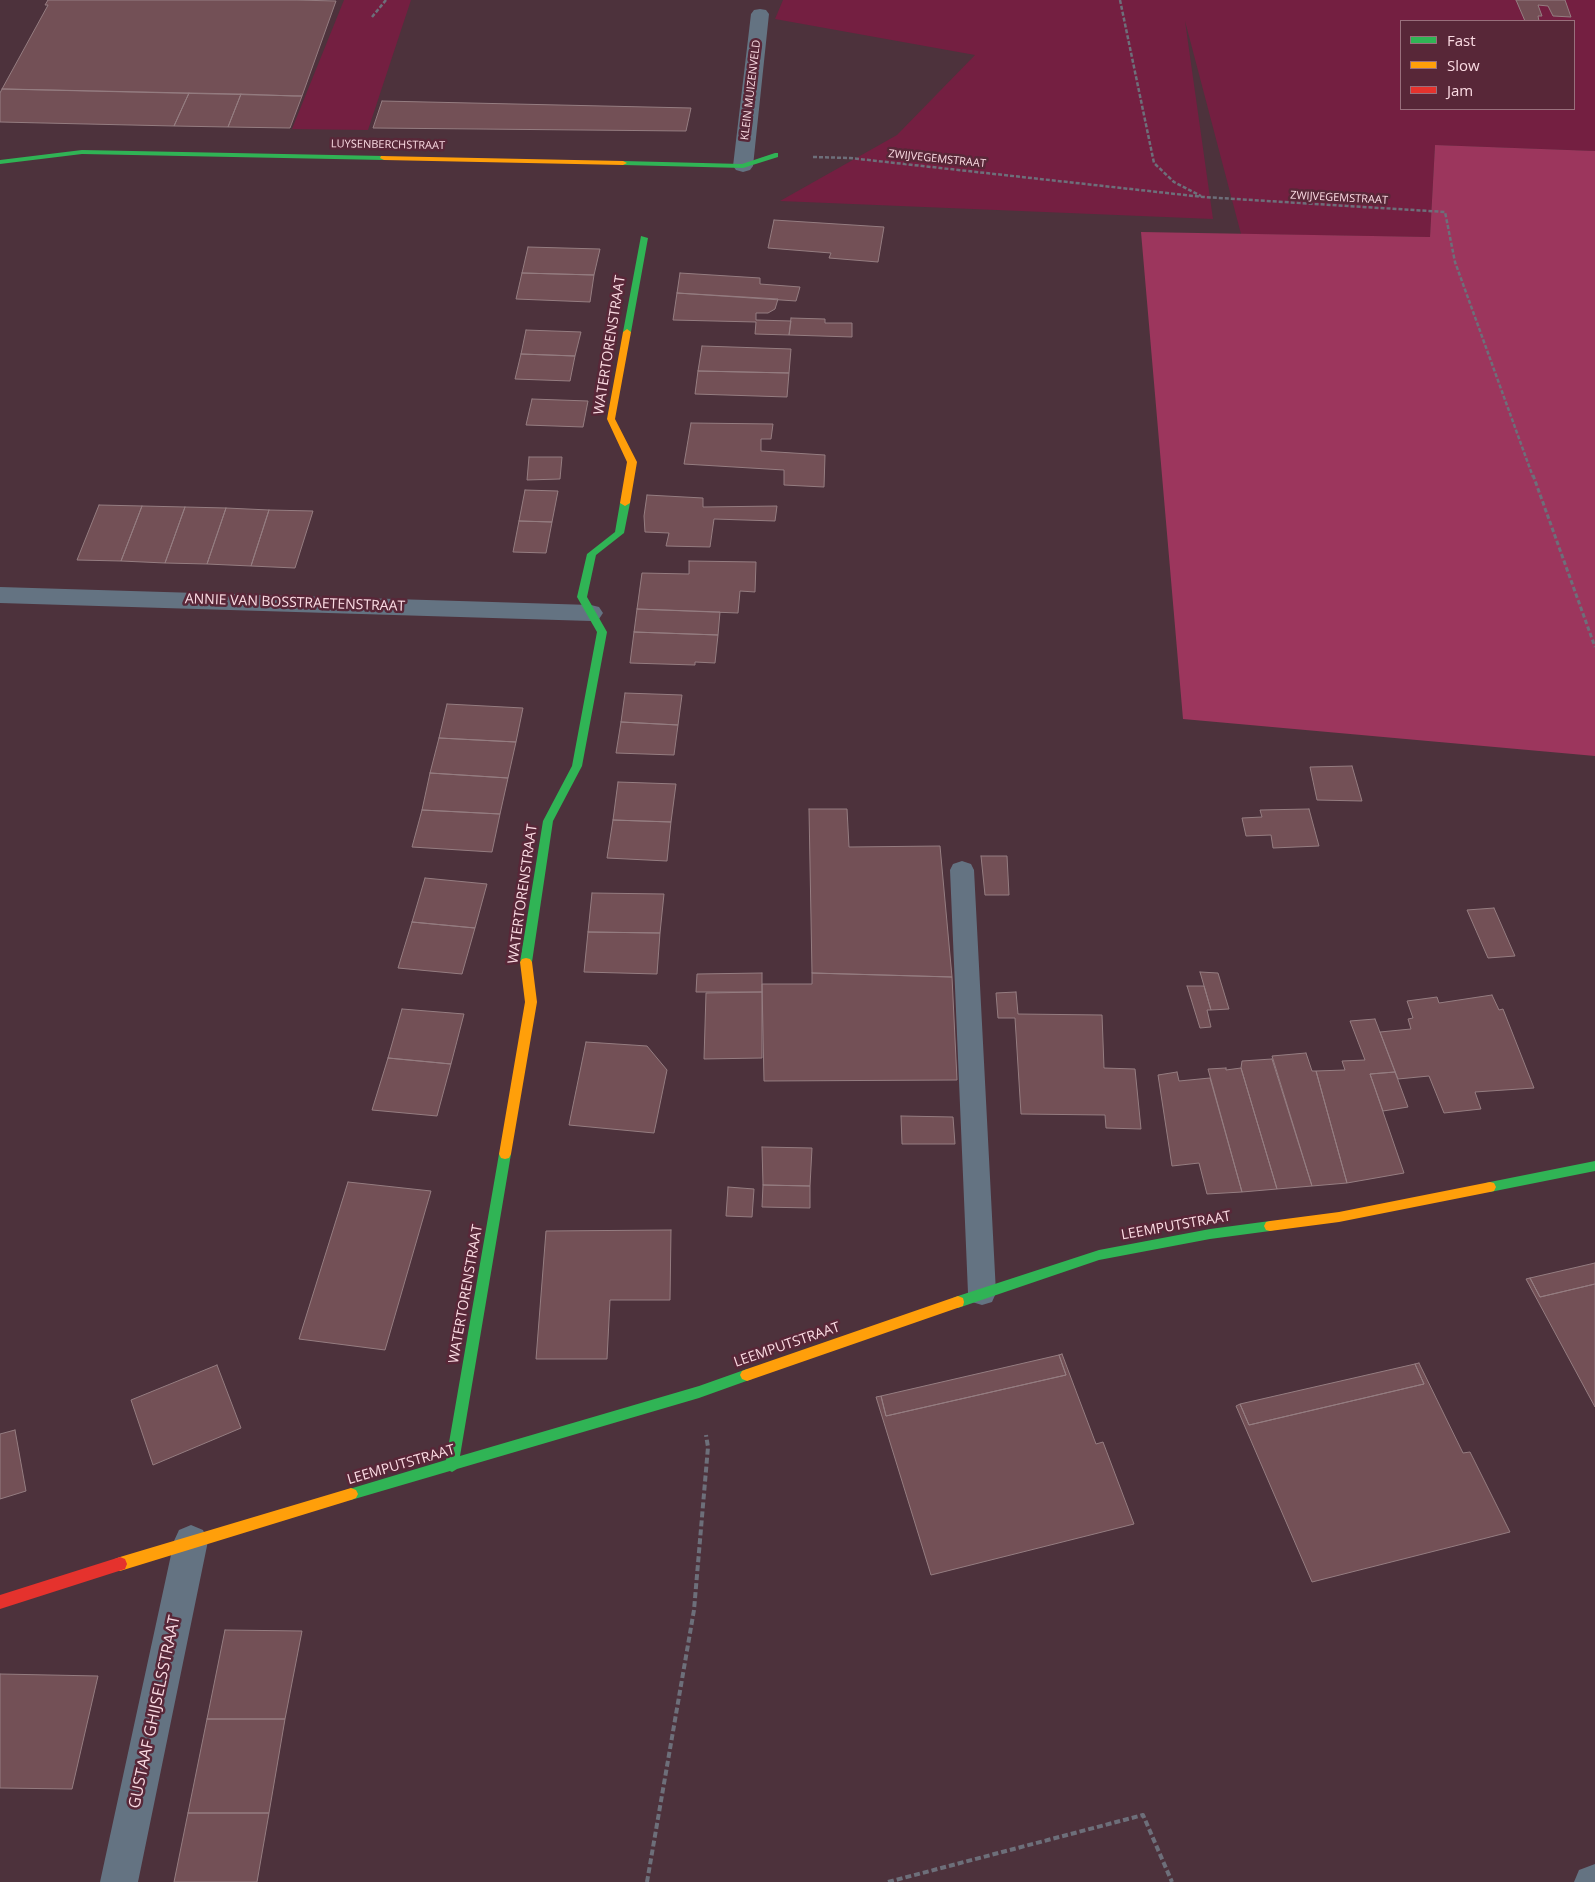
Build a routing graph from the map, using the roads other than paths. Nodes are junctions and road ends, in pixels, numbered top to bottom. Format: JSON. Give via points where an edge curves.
{"nodes":[{"id":1,"x":760,"y":14,"type":"dead end"},
{"id":2,"x":775,"y":156,"type":"road end"},
{"id":3,"x":0,"y":162,"type":"edge"},
{"id":4,"x":743,"y":166,"type":"junction"},
{"id":5,"x":644,"y":238,"type":"dead end"},
{"id":6,"x":0,"y":595,"type":"edge"},
{"id":7,"x":591,"y":613,"type":"junction"},
{"id":8,"x":962,"y":870,"type":"dead end"},
{"id":9,"x":1595,"y":1166,"type":"edge"},
{"id":10,"x":982,"y":1293,"type":"junction"},
{"id":11,"x":452,"y":1466,"type":"junction"},
{"id":12,"x":191,"y":1541,"type":"junction"},
{"id":13,"x":0,"y":1602,"type":"edge"},
{"id":14,"x":1595,"y":1881,"type":"edge"},
{"id":15,"x":119,"y":1882,"type":"edge"},
{"id":16,"x":1591,"y":1882,"type":"edge"}],
"edges":[{"from":1,"to":4,"type":"street","name":"KLEIN MUIZENVELD"},
{"from":2,"to":4,"type":"street","name":"LUYSENBERCHSTRAAT"},
{"from":3,"to":4,"type":"street","name":"LUYSENBERCHSTRAAT","via":[[82,152],[110,152]]},
{"from":5,"to":7,"type":"street","name":"WATERTORENSTRAAT","via":[[611,419],[632,462],[619,533],[592,554],[582,597]]},
{"from":6,"to":7,"type":"street","name":"ANNIE VAN BOSSTRAETENSTRAAT"},
{"from":7,"to":11,"type":"street","name":"WATERTORENSTRAAT","via":[[602,632],[577,766],[548,821],[526,963],[531,1002]]},
{"from":8,"to":10,"type":"lane"},
{"from":9,"to":10,"type":"street","name":"LEEMPUTSTRAAT","via":[[1339,1217],[1210,1234],[1099,1255]]},
{"from":10,"to":11,"type":"street","name":"LEEMPUTSTRAAT","via":[[699,1392]]},
{"from":11,"to":12,"type":"street","name":"LEEMPUTSTRAAT"},
{"from":12,"to":13,"type":"street","name":"LEEMPUTSTRAAT"},
{"from":12,"to":15,"type":"street","name":"GUSTAAF GHIJSELSSTRAAT"},
{"from":14,"to":16,"type":"lane"}]}
